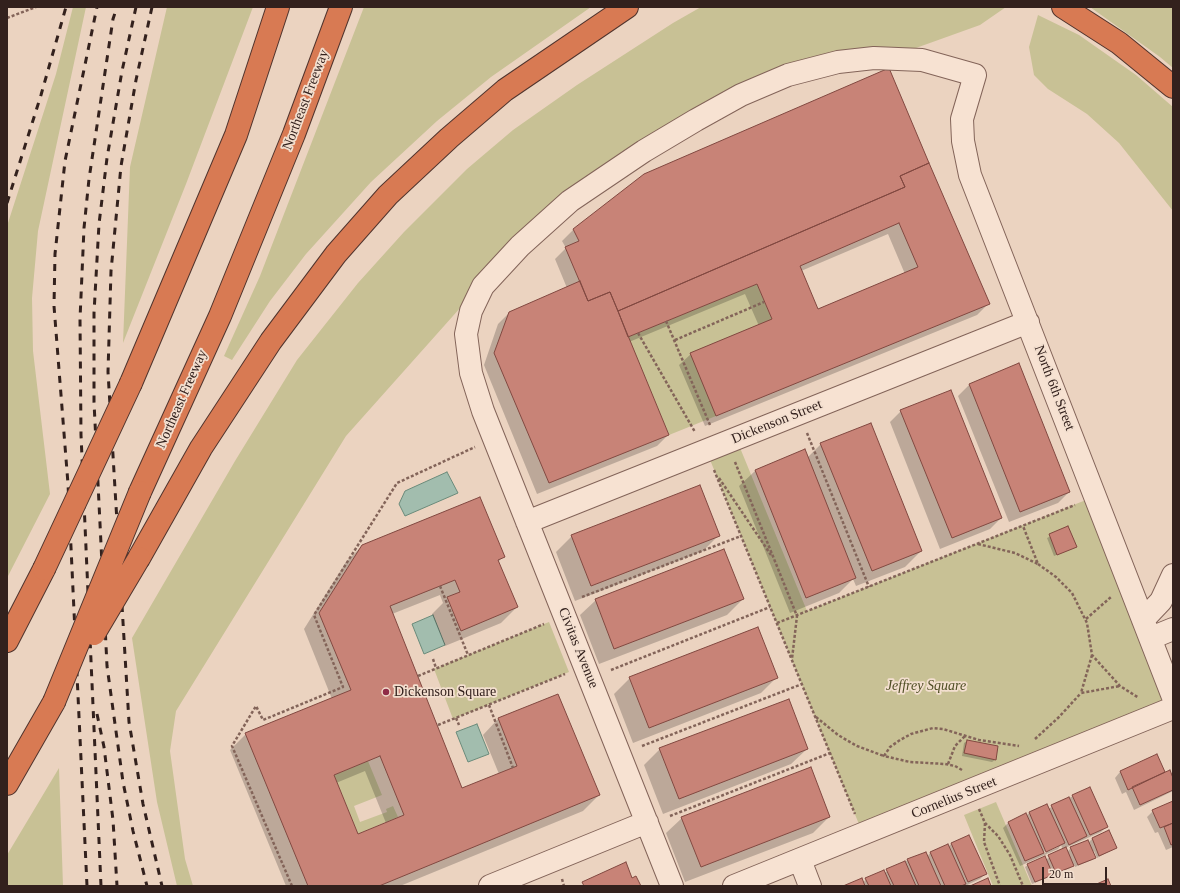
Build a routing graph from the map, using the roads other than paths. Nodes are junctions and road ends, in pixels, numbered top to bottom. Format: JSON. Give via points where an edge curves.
{"nodes":[{"id":1,"x":278,"y":7,"type":"edge"},
{"id":2,"x":293,"y":7,"type":"edge"},
{"id":3,"x":341,"y":7,"type":"edge"},
{"id":4,"x":627,"y":7,"type":"edge"},
{"id":5,"x":1063,"y":7,"type":"edge"},
{"id":6,"x":976,"y":75,"type":"joint"},
{"id":7,"x":1173,"y":86,"type":"edge"},
{"id":8,"x":236,"y":135,"type":"junction"},
{"id":9,"x":1028,"y":322,"type":"junction"},
{"id":10,"x":527,"y":522,"type":"junction"},
{"id":11,"x":1173,"y":575,"type":"edge"},
{"id":12,"x":1147,"y":629,"type":"junction"},
{"id":13,"x":1173,"y":629,"type":"edge"},
{"id":14,"x":7,"y":641,"type":"edge"},
{"id":15,"x":1173,"y":698,"type":"edge"},
{"id":16,"x":54,"y":702,"type":"junction"},
{"id":17,"x":1173,"y":708,"type":"edge"},
{"id":18,"x":7,"y":784,"type":"edge"},
{"id":19,"x":647,"y":822,"type":"junction"},
{"id":20,"x":800,"y":860,"type":"junction"},
{"id":21,"x":490,"y":886,"type":"edge"},
{"id":22,"x":672,"y":886,"type":"edge"},
{"id":23,"x":734,"y":886,"type":"edge"},
{"id":24,"x":810,"y":886,"type":"edge"}],
"edges":[{"from":1,"to":8,"type":"highway"},
{"from":2,"to":8,"type":"highway"},
{"from":3,"to":16,"type":"highway","name":"Northeast Freeway","bridge":true,"via":[[294,134],[220,316],[140,492]]},
{"from":4,"to":16,"type":"highway","bridge":true,"via":[[506,90],[449,138],[388,195],[336,254],[271,340],[201,448]]},
{"from":5,"to":7,"type":"highway","via":[[1119,43]]},
{"from":6,"to":9,"type":"street","name":"North 6th Street","via":[[962,119],[962,141],[970,175]]},
{"from":6,"to":10,"type":"street","name":"Civitas Avenue","via":[[922,60],[874,58],[838,62],[788,75],[741,95],[644,151],[570,200],[520,246],[484,286],[471,311],[466,334],[471,373],[483,411]]},
{"from":8,"to":14,"type":"highway","bridge":true,"via":[[131,383],[44,569]]},
{"from":9,"to":10,"type":"street","name":"Dickenson Street"},
{"from":9,"to":12,"type":"street","name":"North 6th Street"},
{"from":10,"to":19,"type":"street","name":"Civitas Avenue"},
{"from":11,"to":12,"type":"street"},
{"from":12,"to":13,"type":"street"},
{"from":12,"to":15,"type":"street","name":"North 6th Street"},
{"from":16,"to":18,"type":"highway","name":"Northeast Freeway"},
{"from":17,"to":20,"type":"street","name":"Cornelius Street"},
{"from":19,"to":21,"type":"street"},
{"from":19,"to":22,"type":"street","name":"Civitas Avenue"},
{"from":20,"to":23,"type":"street","name":"Cornelius Street"},
{"from":20,"to":24,"type":"street"}]}
